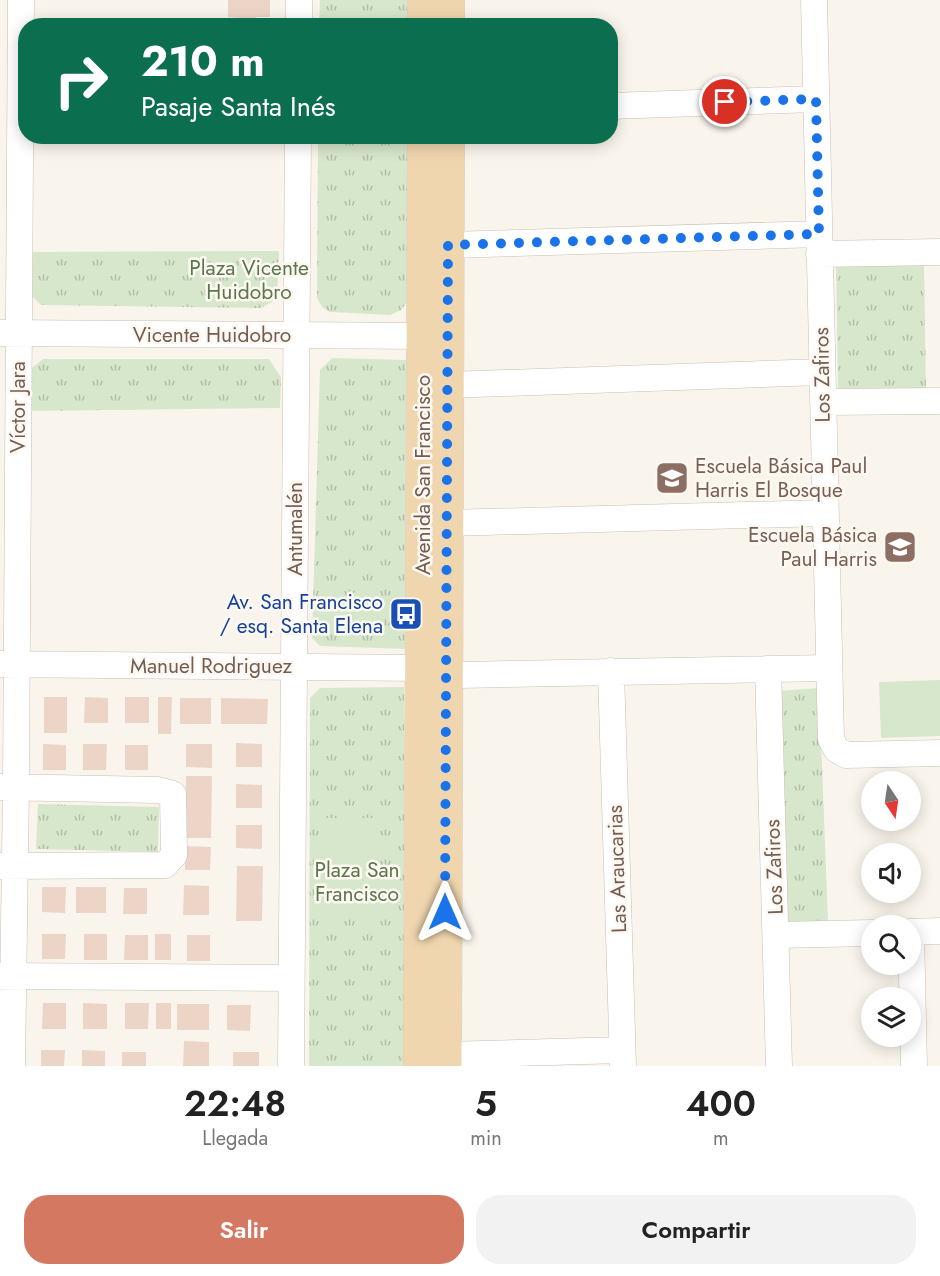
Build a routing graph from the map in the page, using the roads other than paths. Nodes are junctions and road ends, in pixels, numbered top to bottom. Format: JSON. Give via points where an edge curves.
{"nodes":[{"id":1,"x":21,"y":0,"type":"edge"},
{"id":2,"x":299,"y":0,"type":"edge"},
{"id":3,"x":424,"y":0,"type":"edge"},
{"id":4,"x":448,"y":0,"type":"edge"},
{"id":5,"x":814,"y":0,"type":"edge"},
{"id":6,"x":20,"y":18,"type":"edge"},
{"id":7,"x":299,"y":18,"type":"edge"},
{"id":8,"x":424,"y":18,"type":"edge"},
{"id":9,"x":448,"y":18,"type":"edge"},
{"id":10,"x":18,"y":83,"type":"edge"},
{"id":11,"x":816,"y":99,"type":"junction"},
{"id":12,"x":618,"y":106,"type":"edge"},
{"id":13,"x":298,"y":144,"type":"edge"},
{"id":14,"x":424,"y":144,"type":"edge"},
{"id":15,"x":448,"y":144,"type":"edge"},
{"id":16,"x":819,"y":244,"type":"junction"},
{"id":17,"x":448,"y":245,"type":"junction"},
{"id":18,"x":940,"y":252,"type":"edge"},
{"id":19,"x":9,"y":333,"type":"edge"},
{"id":20,"x":297,"y":335,"type":"junction"},
{"id":21,"x":423,"y":336,"type":"junction"},
{"id":22,"x":822,"y":372,"type":"junction"},
{"id":23,"x":448,"y":385,"type":"junction"},
{"id":24,"x":940,"y":401,"type":"edge"},
{"id":25,"x":823,"y":402,"type":"junction"},
{"id":26,"x":825,"y":513,"type":"junction"},
{"id":27,"x":447,"y":523,"type":"junction"},
{"id":28,"x":8,"y":664,"type":"edge"},
{"id":29,"x":294,"y":667,"type":"junction"},
{"id":30,"x":828,"y":668,"type":"junction"},
{"id":31,"x":768,"y":669,"type":"junction"},
{"id":32,"x":434,"y":671,"type":"junction"},
{"id":33,"x":611,"y":671,"type":"junction"},
{"id":34,"x":940,"y":753,"type":"edge"},
{"id":35,"x":8,"y":787,"type":"edge"},
{"id":36,"x":7,"y":866,"type":"edge"},
{"id":37,"x":940,"y":931,"type":"edge"},
{"id":38,"x":921,"y":932,"type":"edge"},
{"id":39,"x":861,"y":933,"type":"edge"},
{"id":40,"x":776,"y":935,"type":"junction"},
{"id":41,"x":912,"y":975,"type":"edge"},
{"id":42,"x":6,"y":976,"type":"edge"},
{"id":43,"x":291,"y":978,"type":"junction"},
{"id":44,"x":622,"y":1058,"type":"edge"},
{"id":45,"x":436,"y":1062,"type":"edge"},
{"id":46,"x":12,"y":1066,"type":"edge"},
{"id":47,"x":291,"y":1066,"type":"edge"},
{"id":48,"x":779,"y":1066,"type":"edge"},
{"id":49,"x":914,"y":1066,"type":"edge"}],
"edges":[{"from":1,"to":6,"type":"street","name":"Víctor Jara"},
{"from":2,"to":7,"type":"street"},
{"from":3,"to":8,"type":"main road"},
{"from":4,"to":9,"type":"main road"},
{"from":5,"to":11,"type":"street","name":"Los Zafiros"},
{"from":10,"to":19,"type":"street","name":"Víctor Jara"},
{"from":11,"to":12,"type":"street"},
{"from":11,"to":16,"type":"street","name":"Los Zafiros"},
{"from":13,"to":20,"type":"street","name":"Antumalén"},
{"from":14,"to":21,"type":"main road","name":"Avenida San Francisco"},
{"from":15,"to":17,"type":"main road","name":"Avenida San Francisco"},
{"from":16,"to":17,"type":"street"},
{"from":16,"to":18,"type":"street"},
{"from":16,"to":22,"type":"street","name":"Los Zafiros"},
{"from":17,"to":23,"type":"main road","name":"Avenida San Francisco"},
{"from":19,"to":20,"type":"street","name":"Vicente Huidobro"},
{"from":19,"to":28,"type":"street","name":"Víctor Jara"},
{"from":20,"to":21,"type":"street","name":"Vicente Huidobro"},
{"from":20,"to":29,"type":"street","name":"Antumalén"},
{"from":21,"to":32,"type":"main road","name":"Avenida San Francisco"},
{"from":22,"to":23,"type":"street"},
{"from":22,"to":25,"type":"street","name":"Los Zafiros"},
{"from":23,"to":27,"type":"main road","name":"Avenida San Francisco"},
{"from":24,"to":25,"type":"street"},
{"from":25,"to":26,"type":"street","name":"Los Zafiros"},
{"from":26,"to":27,"type":"street"},
{"from":26,"to":30,"type":"street","name":"Los Zafiros"},
{"from":27,"to":32,"type":"main road","name":"Avenida San Francisco"},
{"from":28,"to":29,"type":"street","name":"Manuel Rodriguez"},
{"from":28,"to":35,"type":"street","name":"Víctor Jara"},
{"from":29,"to":32,"type":"street","name":"Manuel Rodriguez"},
{"from":29,"to":43,"type":"street","name":"Antumalén"},
{"from":30,"to":31,"type":"street","name":"Manuel Rodriguez"},
{"from":30,"to":34,"type":"street","name":"Los Zafiros","via":[[830,733],[832,744],[841,753]]},
{"from":31,"to":33,"type":"street","name":"Manuel Rodriguez"},
{"from":31,"to":40,"type":"street","name":"Los Zafiros"},
{"from":32,"to":33,"type":"street","name":"Manuel Rodriguez","via":[[460,675]]},
{"from":32,"to":45,"type":"main road","name":"Avenida San Francisco"},
{"from":33,"to":44,"type":"street","name":"Las Araucarias"},
{"from":35,"to":36,"type":"street","name":"Víctor Jara"},
{"from":35,"to":36,"type":"street","via":[[158,790],[173,795],[174,855],[165,865]]},
{"from":36,"to":42,"type":"street","name":"Víctor Jara"},
{"from":37,"to":38,"type":"street"},
{"from":39,"to":40,"type":"street"},
{"from":40,"to":48,"type":"street","name":"Los Zafiros"},
{"from":41,"to":49,"type":"street"},
{"from":42,"to":43,"type":"street"},
{"from":42,"to":46,"type":"street","name":"Víctor Jara"},
{"from":43,"to":47,"type":"street","name":"Antumalén"},
{"from":44,"to":45,"type":"street"}]}
